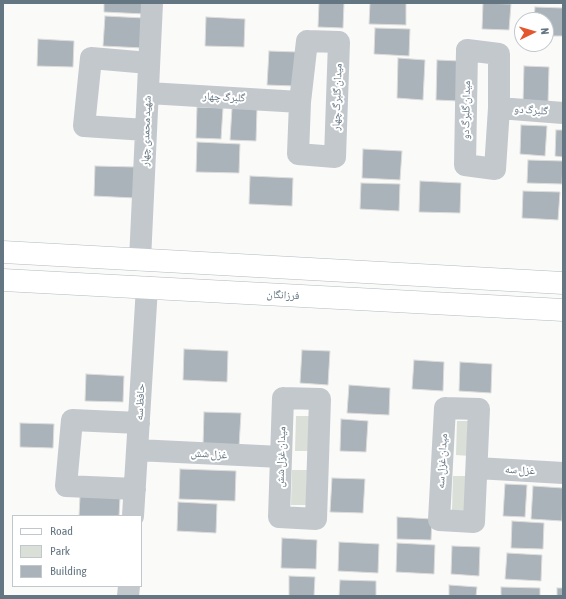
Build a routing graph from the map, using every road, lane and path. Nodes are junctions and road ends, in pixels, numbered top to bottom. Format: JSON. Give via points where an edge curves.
{"nodes":[{"id":1,"x":152,"y":3,"type":"edge"},
{"id":2,"x":149,"y":63,"type":"junction"},
{"id":3,"x":148,"y":93,"type":"junction"},
{"id":4,"x":300,"y":102,"type":"junction"},
{"id":5,"x":499,"y":108,"type":"junction"},
{"id":6,"x":563,"y":113,"type":"edge"},
{"id":7,"x":146,"y":130,"type":"junction"},
{"id":8,"x":3,"y":252,"type":"edge"},
{"id":9,"x":140,"y":260,"type":"junction"},
{"id":10,"x":3,"y":280,"type":"edge"},
{"id":11,"x":563,"y":283,"type":"edge"},
{"id":12,"x":147,"y":288,"type":"junction"},
{"id":13,"x":563,"y":310,"type":"edge"},
{"id":14,"x":139,"y":423,"type":"junction"},
{"id":15,"x":137,"y":450,"type":"junction"},
{"id":16,"x":281,"y":457,"type":"junction"},
{"id":17,"x":477,"y":468,"type":"junction"},
{"id":18,"x":563,"y":473,"type":"edge"},
{"id":19,"x":134,"y":489,"type":"junction"},
{"id":20,"x":133,"y":515,"type":"edge"}],
"edges":[{"from":1,"to":2,"type":"street","name":"شهید محمدی چهار"},
{"from":2,"to":3,"type":"street","name":"شهید محمدی چهار"},
{"from":2,"to":7,"type":"street","via":[[91,58],[84,126]]},
{"from":3,"to":4,"type":"street","name":"گلبرگ چهار"},
{"from":3,"to":7,"type":"street","name":"شهید محمدی چهار"},
{"from":4,"to":4,"type":"street","name":"میدان گلبرگ چهار","via":[[298,154],[335,157],[339,42],[307,41]]},
{"from":5,"to":5,"type":"street","name":"میدان گلبرگ دو","via":[[495,169],[465,165],[467,50],[499,54]]},
{"from":5,"to":6,"type":"street","name":"گلبرگ دو"},
{"from":7,"to":9,"type":"street","name":"شهید محمدی چهار"},
{"from":8,"to":9,"type":"street"},
{"from":9,"to":11,"type":"street"},
{"from":10,"to":12,"type":"street","name":"فرزانگان"},
{"from":12,"to":13,"type":"street","name":"فرزانگان"},
{"from":12,"to":14,"type":"street","name":"حافظ سه"},
{"from":14,"to":15,"type":"street","name":"حافظ سه"},
{"from":14,"to":19,"type":"street","via":[[72,420],[66,486]]},
{"from":15,"to":16,"type":"street","name":"غزل شش"},
{"from":15,"to":19,"type":"street","name":"حافظ سه"},
{"from":16,"to":16,"type":"street","name":"میدان غزل شش","via":[[283,398],[320,399],[316,518],[279,517]]},
{"from":17,"to":17,"type":"street","name":"میدان غزل سه","via":[[474,522],[440,520],[445,408],[480,409]]},
{"from":17,"to":18,"type":"street","name":"غزل سه"},
{"from":19,"to":20,"type":"street","name":"حافظ سه"}]}
